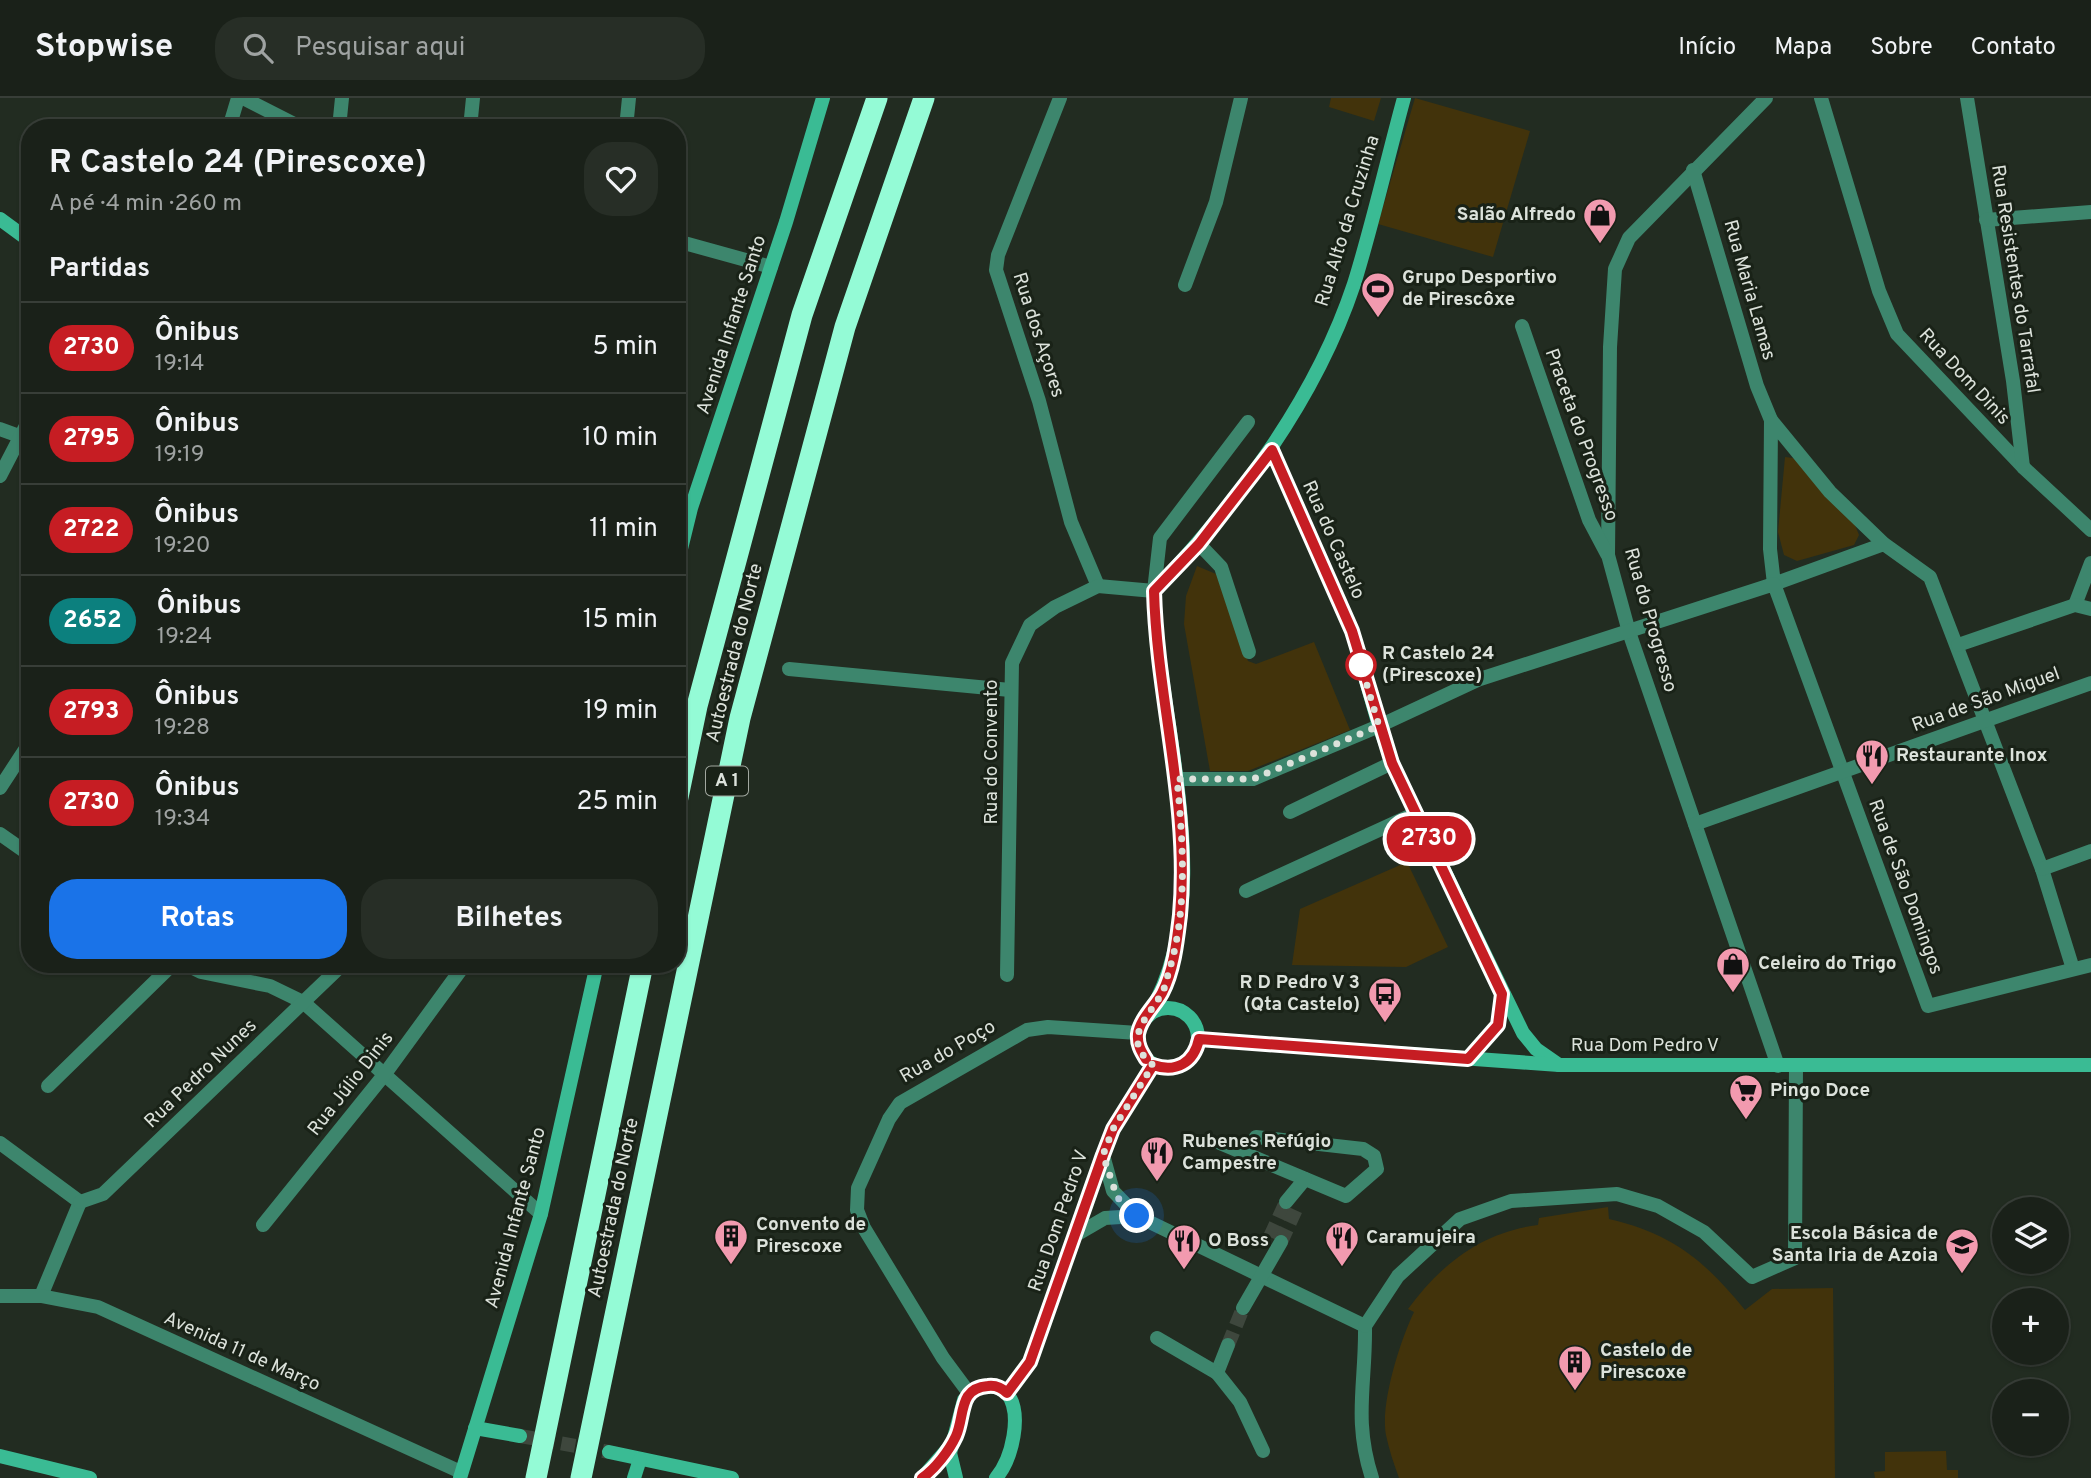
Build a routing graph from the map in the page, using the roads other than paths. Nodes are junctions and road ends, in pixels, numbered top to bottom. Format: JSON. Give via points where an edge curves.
{"nodes":[{"id":1,"x":238,"y":98,"type":"edge"},
{"id":2,"x":243,"y":98,"type":"edge"},
{"id":3,"x":342,"y":98,"type":"edge"},
{"id":4,"x":473,"y":98,"type":"edge"},
{"id":5,"x":629,"y":98,"type":"edge"},
{"id":6,"x":823,"y":98,"type":"edge"},
{"id":7,"x":877,"y":98,"type":"edge"},
{"id":8,"x":924,"y":98,"type":"edge"},
{"id":9,"x":1060,"y":98,"type":"edge"},
{"id":10,"x":1404,"y":98,"type":"edge"},
{"id":11,"x":1766,"y":98,"type":"edge"},
{"id":12,"x":1821,"y":98,"type":"edge"},
{"id":13,"x":1967,"y":98,"type":"edge"},
{"id":14,"x":1236,"y":99,"type":"edge"},
{"id":15,"x":232,"y":119,"type":"edge"},
{"id":16,"x":284,"y":119,"type":"edge"},
{"id":17,"x":340,"y":119,"type":"edge"},
{"id":18,"x":471,"y":119,"type":"edge"},
{"id":19,"x":627,"y":119,"type":"edge"},
{"id":20,"x":1693,"y":170,"type":"junction"},
{"id":21,"x":2091,"y":212,"type":"edge"},
{"id":22,"x":0,"y":219,"type":"edge"},
{"id":23,"x":1986,"y":220,"type":"junction"},
{"id":24,"x":21,"y":234,"type":"edge"},
{"id":25,"x":686,"y":243,"type":"edge"},
{"id":26,"x":771,"y":267,"type":"junction"},
{"id":27,"x":1185,"y":285,"type":"dead end"},
{"id":28,"x":1522,"y":327,"type":"dead end"},
{"id":29,"x":1771,"y":420,"type":"junction"},
{"id":30,"x":1248,"y":422,"type":"dead end"},
{"id":31,"x":0,"y":429,"type":"edge"},
{"id":32,"x":21,"y":437,"type":"edge"},
{"id":33,"x":21,"y":439,"type":"edge"},
{"id":34,"x":1272,"y":450,"type":"junction"},
{"id":35,"x":2022,"y":467,"type":"junction"},
{"id":36,"x":0,"y":476,"type":"edge"},
{"id":37,"x":686,"y":528,"type":"edge"},
{"id":38,"x":2091,"y":530,"type":"edge"},
{"id":39,"x":1199,"y":544,"type":"junction"},
{"id":40,"x":1884,"y":544,"type":"junction"},
{"id":41,"x":1608,"y":555,"type":"junction"},
{"id":42,"x":2091,"y":562,"type":"edge"},
{"id":43,"x":1774,"y":584,"type":"junction"},
{"id":44,"x":1098,"y":586,"type":"junction"},
{"id":45,"x":1154,"y":591,"type":"junction"},
{"id":46,"x":2076,"y":605,"type":"junction"},
{"id":47,"x":2091,"y":610,"type":"edge"},
{"id":48,"x":1629,"y":632,"type":"junction"},
{"id":49,"x":1958,"y":645,"type":"junction"},
{"id":50,"x":1249,"y":652,"type":"dead end"},
{"id":51,"x":789,"y":668,"type":"dead end"},
{"id":52,"x":2091,"y":683,"type":"edge"},
{"id":53,"x":1010,"y":690,"type":"junction"},
{"id":54,"x":1985,"y":721,"type":"junction"},
{"id":55,"x":1379,"y":726,"type":"junction"},
{"id":56,"x":21,"y":756,"type":"edge"},
{"id":57,"x":686,"y":759,"type":"edge"},
{"id":58,"x":1392,"y":763,"type":"junction"},
{"id":59,"x":1843,"y":771,"type":"junction"},
{"id":60,"x":1177,"y":779,"type":"junction"},
{"id":61,"x":0,"y":788,"type":"edge"},
{"id":62,"x":1290,"y":812,"type":"dead end"},
{"id":63,"x":1416,"y":813,"type":"junction"},
{"id":64,"x":1695,"y":824,"type":"junction"},
{"id":65,"x":0,"y":834,"type":"edge"},
{"id":66,"x":21,"y":849,"type":"edge"},
{"id":67,"x":2091,"y":851,"type":"edge"},
{"id":68,"x":2042,"y":869,"type":"junction"},
{"id":69,"x":1246,"y":891,"type":"dead end"},
{"id":70,"x":2091,"y":965,"type":"edge"},
{"id":71,"x":2073,"y":969,"type":"junction"},
{"id":72,"x":164,"y":973,"type":"edge"},
{"id":73,"x":206,"y":973,"type":"edge"},
{"id":74,"x":334,"y":973,"type":"edge"},
{"id":75,"x":458,"y":973,"type":"edge"},
{"id":76,"x":595,"y":973,"type":"edge"},
{"id":77,"x":641,"y":973,"type":"edge"},
{"id":78,"x":1007,"y":975,"type":"dead end"},
{"id":79,"x":1502,"y":994,"type":"junction"},
{"id":80,"x":303,"y":1002,"type":"junction"},
{"id":81,"x":1148,"y":1016,"type":"junction"},
{"id":82,"x":1138,"y":1033,"type":"junction"},
{"id":83,"x":1199,"y":1039,"type":"junction"},
{"id":84,"x":1468,"y":1059,"type":"junction"},
{"id":85,"x":1153,"y":1065,"type":"junction"},
{"id":86,"x":1559,"y":1065,"type":"junction"},
{"id":87,"x":2091,"y":1065,"type":"edge"},
{"id":88,"x":1778,"y":1066,"type":"junction"},
{"id":89,"x":1796,"y":1066,"type":"junction"},
{"id":90,"x":384,"y":1075,"type":"junction"},
{"id":91,"x":48,"y":1086,"type":"dead end"},
{"id":92,"x":1256,"y":1138,"type":"dead end"},
{"id":93,"x":0,"y":1143,"type":"edge"},
{"id":94,"x":1220,"y":1143,"type":"dead end"},
{"id":95,"x":1103,"y":1155,"type":"junction"},
{"id":96,"x":1306,"y":1179,"type":"junction"},
{"id":97,"x":80,"y":1202,"type":"junction"},
{"id":98,"x":1292,"y":1205,"type":"tunnel mouth"},
{"id":99,"x":541,"y":1214,"type":"junction"},
{"id":100,"x":1137,"y":1216,"type":"junction"},
{"id":101,"x":263,"y":1225,"type":"dead end"},
{"id":102,"x":1074,"y":1236,"type":"junction"},
{"id":103,"x":1276,"y":1240,"type":"tunnel mouth"},
{"id":104,"x":1265,"y":1267,"type":"junction"},
{"id":105,"x":0,"y":1296,"type":"edge"},
{"id":106,"x":41,"y":1296,"type":"junction"},
{"id":107,"x":1243,"y":1308,"type":"tunnel mouth"},
{"id":108,"x":1365,"y":1326,"type":"junction"},
{"id":109,"x":1157,"y":1338,"type":"dead end"},
{"id":110,"x":1228,"y":1345,"type":"tunnel mouth"},
{"id":111,"x":1217,"y":1373,"type":"junction"},
{"id":112,"x":1007,"y":1393,"type":"junction"},
{"id":113,"x":969,"y":1394,"type":"junction"},
{"id":114,"x":475,"y":1429,"type":"junction"},
{"id":115,"x":520,"y":1436,"type":"tunnel mouth"},
{"id":116,"x":955,"y":1438,"type":"junction"},
{"id":117,"x":1263,"y":1451,"type":"dead end"},
{"id":118,"x":609,"y":1452,"type":"tunnel mouth"},
{"id":119,"x":0,"y":1456,"type":"edge"},
{"id":120,"x":1007,"y":1457,"type":"junction"},
{"id":121,"x":640,"y":1458,"type":"junction"},
{"id":122,"x":461,"y":1475,"type":"edge"},
{"id":123,"x":956,"y":1476,"type":"edge"},
{"id":124,"x":90,"y":1478,"type":"edge"},
{"id":125,"x":536,"y":1478,"type":"edge"},
{"id":126,"x":581,"y":1478,"type":"edge"},
{"id":127,"x":635,"y":1478,"type":"edge"},
{"id":128,"x":732,"y":1478,"type":"edge"},
{"id":129,"x":922,"y":1478,"type":"edge"},
{"id":130,"x":996,"y":1478,"type":"edge"},
{"id":131,"x":1005,"y":1478,"type":"edge"},
{"id":132,"x":1372,"y":1478,"type":"edge"}],
"edges":[{"from":1,"to":15,"type":"street"},
{"from":2,"to":16,"type":"street"},
{"from":3,"to":17,"type":"street"},
{"from":4,"to":18,"type":"street"},
{"from":5,"to":19,"type":"street"},
{"from":6,"to":26,"type":"street","name":"Avenida Infante Santo"},
{"from":7,"to":57,"type":"highway","name":"Autoestrada do Norte","number":"A 1","via":[[802,315]]},
{"from":8,"to":126,"type":"highway","name":"Autoestrada do Norte","number":"A 1","via":[[845,327],[740,718]]},
{"from":9,"to":44,"type":"street","name":"Rua dos Açores","via":[[998,254],[996,270],[1038,397],[1071,522]]},
{"from":10,"to":34,"type":"street","name":"Rua Alto da Cruzinha","via":[[1353,285],[1325,352]]},
{"from":11,"to":20,"type":"street","name":"Rua do Progresso"},
{"from":12,"to":35,"type":"street","name":"Rua Dom Dinis","via":[[1879,291],[1898,334]]},
{"from":13,"to":23,"type":"street","name":"Rua Resistentes do Tarrafal"},
{"from":14,"to":27,"type":"street","via":[[1216,202]]},
{"from":20,"to":29,"type":"street","name":"Rua Maria Lamas"},
{"from":20,"to":41,"type":"street","name":"Rua do Progresso","via":[[1629,237],[1615,269]]},
{"from":21,"to":23,"type":"street"},
{"from":22,"to":24,"type":"street"},
{"from":23,"to":35,"type":"street","name":"Rua Resistentes do Tarrafal"},
{"from":25,"to":26,"type":"street"},
{"from":26,"to":37,"type":"street","name":"Avenida Infante Santo"},
{"from":28,"to":41,"type":"street","name":"Praceta do Progresso","via":[[1589,520]]},
{"from":29,"to":40,"type":"street","via":[[1830,492]]},
{"from":29,"to":43,"type":"street","name":"Rua de São Domingos"},
{"from":30,"to":45,"type":"street","via":[[1160,538]]},
{"from":31,"to":32,"type":"street"},
{"from":33,"to":36,"type":"street"},
{"from":34,"to":39,"type":"street","name":"Rua Alto da Cruzinha"},
{"from":34,"to":55,"type":"street","name":"Rua do Castelo","via":[[1352,631]]},
{"from":35,"to":38,"type":"street","name":"Rua Dom Dinis"},
{"from":39,"to":45,"type":"street","name":"Rua Alto da Cruzinha"},
{"from":39,"to":50,"type":"street","via":[[1221,567]]},
{"from":40,"to":43,"type":"street"},
{"from":40,"to":49,"type":"street","via":[[1930,577]]},
{"from":41,"to":48,"type":"street","name":"Rua do Progresso"},
{"from":42,"to":46,"type":"street"},
{"from":43,"to":48,"type":"street"},
{"from":43,"to":59,"type":"street","name":"Rua de São Domingos"},
{"from":44,"to":45,"type":"street"},
{"from":44,"to":53,"type":"street","name":"Rua do Convento","via":[[1030,625],[1012,663]]},
{"from":45,"to":60,"type":"street","via":[[1155,638]]},
{"from":46,"to":47,"type":"street"},
{"from":46,"to":49,"type":"street"},
{"from":48,"to":55,"type":"street","via":[[1480,679]]},
{"from":48,"to":64,"type":"street","name":"Rua do Progresso"},
{"from":49,"to":54,"type":"street"},
{"from":51,"to":53,"type":"street"},
{"from":52,"to":54,"type":"street","name":"Rua de São Miguel"},
{"from":53,"to":78,"type":"street","name":"Rua do Convento"},
{"from":54,"to":59,"type":"street","name":"Rua de São Miguel"},
{"from":54,"to":68,"type":"street"},
{"from":55,"to":58,"type":"street","name":"Rua do Castelo"},
{"from":55,"to":60,"type":"street","via":[[1253,779]]},
{"from":56,"to":61,"type":"street"},
{"from":58,"to":62,"type":"street"},
{"from":58,"to":63,"type":"street","name":"Rua do Castelo"},
{"from":59,"to":64,"type":"street","name":"Rua de São Miguel"},
{"from":59,"to":71,"type":"street","name":"Rua de São Domingos","via":[[1928,1006]]},
{"from":60,"to":81,"type":"street","via":[[1182,839],[1180,914],[1170,969]]},
{"from":63,"to":69,"type":"street"},
{"from":63,"to":79,"type":"street","name":"Rua do Castelo"},
{"from":64,"to":88,"type":"street","name":"Rua do Progresso"},
{"from":65,"to":66,"type":"street"},
{"from":67,"to":68,"type":"street"},
{"from":68,"to":71,"type":"street"},
{"from":70,"to":71,"type":"street","name":"Rua de São Domingos"},
{"from":72,"to":91,"type":"street"},
{"from":73,"to":80,"type":"street","via":[[270,986]]},
{"from":74,"to":80,"type":"street","name":"Rua Pedro Nunes"},
{"from":75,"to":90,"type":"street","name":"Rua Júlio Dinis"},
{"from":76,"to":99,"type":"street","name":"Avenida Infante Santo"},
{"from":77,"to":125,"type":"highway","name":"Autoestrada do Norte"},
{"from":79,"to":84,"type":"street","via":[[1498,1025]]},
{"from":79,"to":86,"type":"street","name":"Rua do Castelo","via":[[1523,1033]]},
{"from":80,"to":90,"type":"street"},
{"from":80,"to":97,"type":"street","name":"Rua Pedro Nunes","via":[[103,1194]]},
{"from":81,"to":82,"type":"street"},
{"from":81,"to":83,"type":"street","via":[[1176,1009],[1193,1020]]},
{"from":82,"to":85,"type":"street","via":[[1141,1051]]},
{"from":82,"to":113,"type":"street","name":"Rua do Poço","via":[[1048,1027],[1027,1030],[908,1096],[883,1131],[858,1188],[857,1210],[863,1228]]},
{"from":83,"to":84,"type":"street","name":"Rua Dom Pedro V"},
{"from":83,"to":85,"type":"street","via":[[1197,1049],[1183,1065]]},
{"from":84,"to":86,"type":"street","name":"Rua Dom Pedro V"},
{"from":85,"to":95,"type":"street","name":"Rua Dom Pedro V","via":[[1113,1129]]},
{"from":86,"to":88,"type":"street","name":"Rua Dom Pedro V"},
{"from":87,"to":89,"type":"street","name":"Rua Dom Pedro V"},
{"from":88,"to":89,"type":"street","name":"Rua Dom Pedro V"},
{"from":89,"to":108,"type":"street","via":[[1796,1258],[1752,1277],[1704,1232],[1658,1206],[1617,1194],[1511,1201],[1460,1219],[1398,1276]]},
{"from":90,"to":99,"type":"street"},
{"from":90,"to":101,"type":"street","name":"Rua Júlio Dinis"},
{"from":92,"to":96,"type":"street","via":[[1363,1149],[1377,1162],[1377,1169],[1346,1196]]},
{"from":93,"to":97,"type":"street"},
{"from":94,"to":96,"type":"street"},
{"from":95,"to":100,"type":"street","via":[[1117,1197]]},
{"from":95,"to":102,"type":"street","name":"Rua Dom Pedro V"},
{"from":96,"to":98,"type":"street"},
{"from":97,"to":106,"type":"street"},
{"from":99,"to":114,"type":"street","name":"Avenida Infante Santo"},
{"from":100,"to":102,"type":"street","via":[[1105,1218]]},
{"from":100,"to":104,"type":"street"},
{"from":102,"to":112,"type":"street","name":"Rua Dom Pedro V","via":[[1030,1362]]},
{"from":103,"to":104,"type":"street"},
{"from":104,"to":107,"type":"street"},
{"from":104,"to":108,"type":"street"},
{"from":105,"to":106,"type":"street","name":"Avenida 11 de Março"},
{"from":106,"to":122,"type":"street","name":"Avenida 11 de Março","via":[[97,1307]]},
{"from":108,"to":132,"type":"street","via":[[1359,1417],[1362,1448]]},
{"from":109,"to":111,"type":"street"},
{"from":110,"to":111,"type":"street"},
{"from":111,"to":117,"type":"street","via":[[1240,1402]]},
{"from":112,"to":113,"type":"street","via":[[992,1386]]},
{"from":112,"to":120,"type":"street","via":[[1016,1412]]},
{"from":113,"to":116,"type":"street"},
{"from":114,"to":115,"type":"street"},
{"from":114,"to":122,"type":"street","name":"Avenida Infante Santo"},
{"from":116,"to":123,"type":"street","via":[[950,1453]]},
{"from":116,"to":129,"type":"street"},
{"from":118,"to":121,"type":"street"},
{"from":119,"to":124,"type":"street"},
{"from":120,"to":130,"type":"street"},
{"from":120,"to":131,"type":"street"},
{"from":121,"to":127,"type":"street"},
{"from":121,"to":128,"type":"street"}]}
